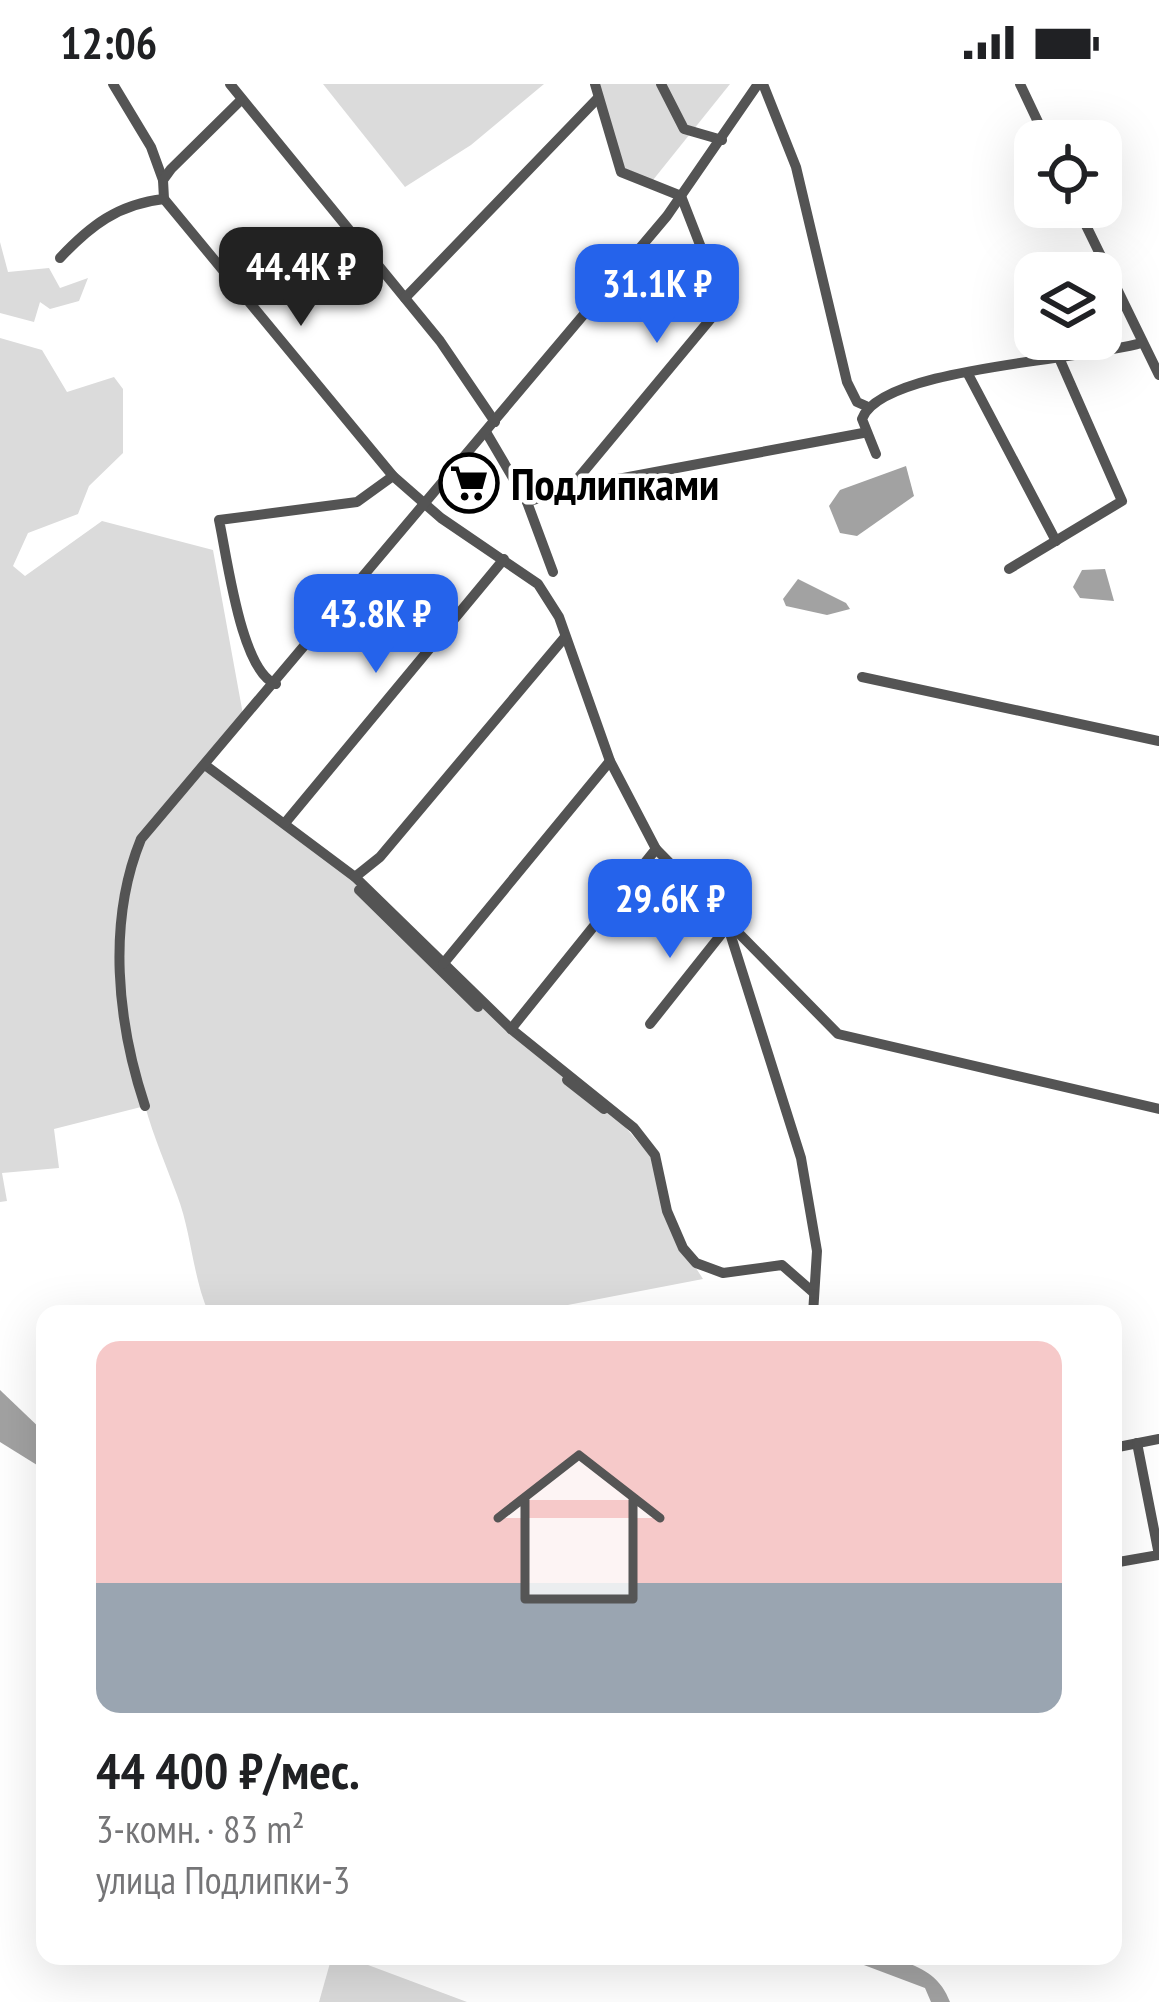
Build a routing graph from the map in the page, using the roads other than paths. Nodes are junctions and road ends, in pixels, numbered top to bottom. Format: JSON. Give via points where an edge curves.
{"nodes":[{"id":1,"x":113,"y":84,"type":"edge"},
{"id":2,"x":230,"y":84,"type":"edge"},
{"id":3,"x":596,"y":84,"type":"edge"},
{"id":4,"x":661,"y":84,"type":"edge"},
{"id":5,"x":760,"y":84,"type":"edge"},
{"id":6,"x":1020,"y":84,"type":"edge"},
{"id":7,"x":598,"y":98,"type":"junction"},
{"id":8,"x":240,"y":101,"type":"junction"},
{"id":9,"x":1037,"y":120,"type":"edge"},
{"id":10,"x":722,"y":140,"type":"junction"},
{"id":11,"x":163,"y":180,"type":"junction"},
{"id":12,"x":681,"y":196,"type":"junction"},
{"id":13,"x":164,"y":199,"type":"junction"},
{"id":14,"x":1087,"y":228,"type":"edge"},
{"id":15,"x":60,"y":258,"type":"dead end"},
{"id":16,"x":405,"y":298,"type":"junction"},
{"id":17,"x":1141,"y":344,"type":"junction"},
{"id":18,"x":1122,"y":348,"type":"edge"},
{"id":19,"x":1060,"y":360,"type":"joint"},
{"id":20,"x":968,"y":374,"type":"junction"},
{"id":21,"x":1159,"y":375,"type":"edge"},
{"id":22,"x":866,"y":406,"type":"junction"},
{"id":23,"x":491,"y":427,"type":"junction"},
{"id":24,"x":863,"y":433,"type":"junction"},
{"id":25,"x":876,"y":454,"type":"dead end"},
{"id":26,"x":393,"y":476,"type":"junction"},
{"id":27,"x":570,"y":488,"type":"junction"},
{"id":28,"x":527,"y":502,"type":"junction"},
{"id":29,"x":425,"y":504,"type":"junction"},
{"id":30,"x":1056,"y":541,"type":"junction"},
{"id":31,"x":504,"y":559,"type":"junction"},
{"id":32,"x":1009,"y":569,"type":"dead end"},
{"id":33,"x":553,"y":572,"type":"dead end"},
{"id":34,"x":565,"y":637,"type":"junction"},
{"id":35,"x":862,"y":677,"type":"dead end"},
{"id":36,"x":276,"y":684,"type":"junction"},
{"id":37,"x":1159,"y":741,"type":"edge"},
{"id":38,"x":610,"y":761,"type":"junction"},
{"id":39,"x":205,"y":765,"type":"junction"},
{"id":40,"x":285,"y":823,"type":"junction"},
{"id":41,"x":656,"y":850,"type":"junction"},
{"id":42,"x":351,"y":875,"type":"junction"},
{"id":43,"x":728,"y":927,"type":"junction"},
{"id":44,"x":443,"y":964,"type":"junction"},
{"id":45,"x":650,"y":1024,"type":"dead end"},
{"id":46,"x":511,"y":1029,"type":"junction"},
{"id":47,"x":146,"y":1106,"type":"dead end"},
{"id":48,"x":1159,"y":1109,"type":"edge"},
{"id":49,"x":656,"y":1155,"type":"junction"},
{"id":50,"x":814,"y":1293,"type":"junction"},
{"id":51,"x":813,"y":1305,"type":"edge"},
{"id":52,"x":1159,"y":1439,"type":"edge"},
{"id":53,"x":1137,"y":1443,"type":"junction"},
{"id":54,"x":1122,"y":1446,"type":"edge"},
{"id":55,"x":1122,"y":1561,"type":"edge"}],
"edges":[{"from":1,"to":11,"type":"street"},
{"from":2,"to":8,"type":"street"},
{"from":3,"to":7,"type":"street"},
{"from":4,"to":10,"type":"street","via":[[684,129]]},
{"from":5,"to":10,"type":"street"},
{"from":5,"to":22,"type":"street","via":[[796,167],[847,382]]},
{"from":6,"to":9,"type":"street"},
{"from":7,"to":12,"type":"street","via":[[621,172]]},
{"from":7,"to":16,"type":"street"},
{"from":8,"to":11,"type":"street"},
{"from":8,"to":16,"type":"street"},
{"from":10,"to":12,"type":"street"},
{"from":11,"to":13,"type":"street"},
{"from":12,"to":23,"type":"street"},
{"from":12,"to":27,"type":"street","via":[[723,304]]},
{"from":13,"to":15,"type":"street","via":[[104,218]]},
{"from":13,"to":26,"type":"street"},
{"from":14,"to":17,"type":"street"},
{"from":16,"to":23,"type":"street"},
{"from":17,"to":18,"type":"street"},
{"from":17,"to":21,"type":"street"},
{"from":19,"to":20,"type":"street"},
{"from":19,"to":30,"type":"street","via":[[1123,496]]},
{"from":20,"to":22,"type":"street"},
{"from":20,"to":30,"type":"street"},
{"from":22,"to":24,"type":"street"},
{"from":23,"to":28,"type":"street"},
{"from":23,"to":29,"type":"street"},
{"from":24,"to":25,"type":"street"},
{"from":24,"to":27,"type":"street"},
{"from":26,"to":29,"type":"street"},
{"from":26,"to":36,"type":"street","via":[[357,502],[220,520],[248,650],[257,671]]},
{"from":27,"to":28,"type":"street"},
{"from":28,"to":33,"type":"street"},
{"from":29,"to":31,"type":"street"},
{"from":29,"to":36,"type":"street"},
{"from":30,"to":32,"type":"street"},
{"from":31,"to":34,"type":"street","via":[[538,584]]},
{"from":31,"to":40,"type":"street"},
{"from":34,"to":38,"type":"street"},
{"from":34,"to":42,"type":"street","via":[[392,842]]},
{"from":35,"to":37,"type":"street"},
{"from":36,"to":39,"type":"street"},
{"from":38,"to":41,"type":"street"},
{"from":38,"to":44,"type":"street"},
{"from":39,"to":40,"type":"street"},
{"from":39,"to":47,"type":"street","via":[[141,839],[118,923],[132,1067]]},
{"from":40,"to":42,"type":"street"},
{"from":41,"to":43,"type":"street"},
{"from":41,"to":46,"type":"street"},
{"from":42,"to":44,"type":"street"},
{"from":42,"to":49,"type":"street","via":[[458,989]]},
{"from":43,"to":45,"type":"street"},
{"from":43,"to":48,"type":"street","via":[[838,1034]]},
{"from":43,"to":50,"type":"street","via":[[801,1158],[817,1251]]},
{"from":44,"to":46,"type":"street"},
{"from":46,"to":49,"type":"street","via":[[599,1095]]},
{"from":49,"to":50,"type":"street","via":[[667,1211],[696,1263],[723,1273],[782,1265]]},
{"from":50,"to":51,"type":"street"},
{"from":52,"to":53,"type":"street"},
{"from":53,"to":54,"type":"street"},
{"from":53,"to":55,"type":"street","via":[[1159,1555]]}]}
